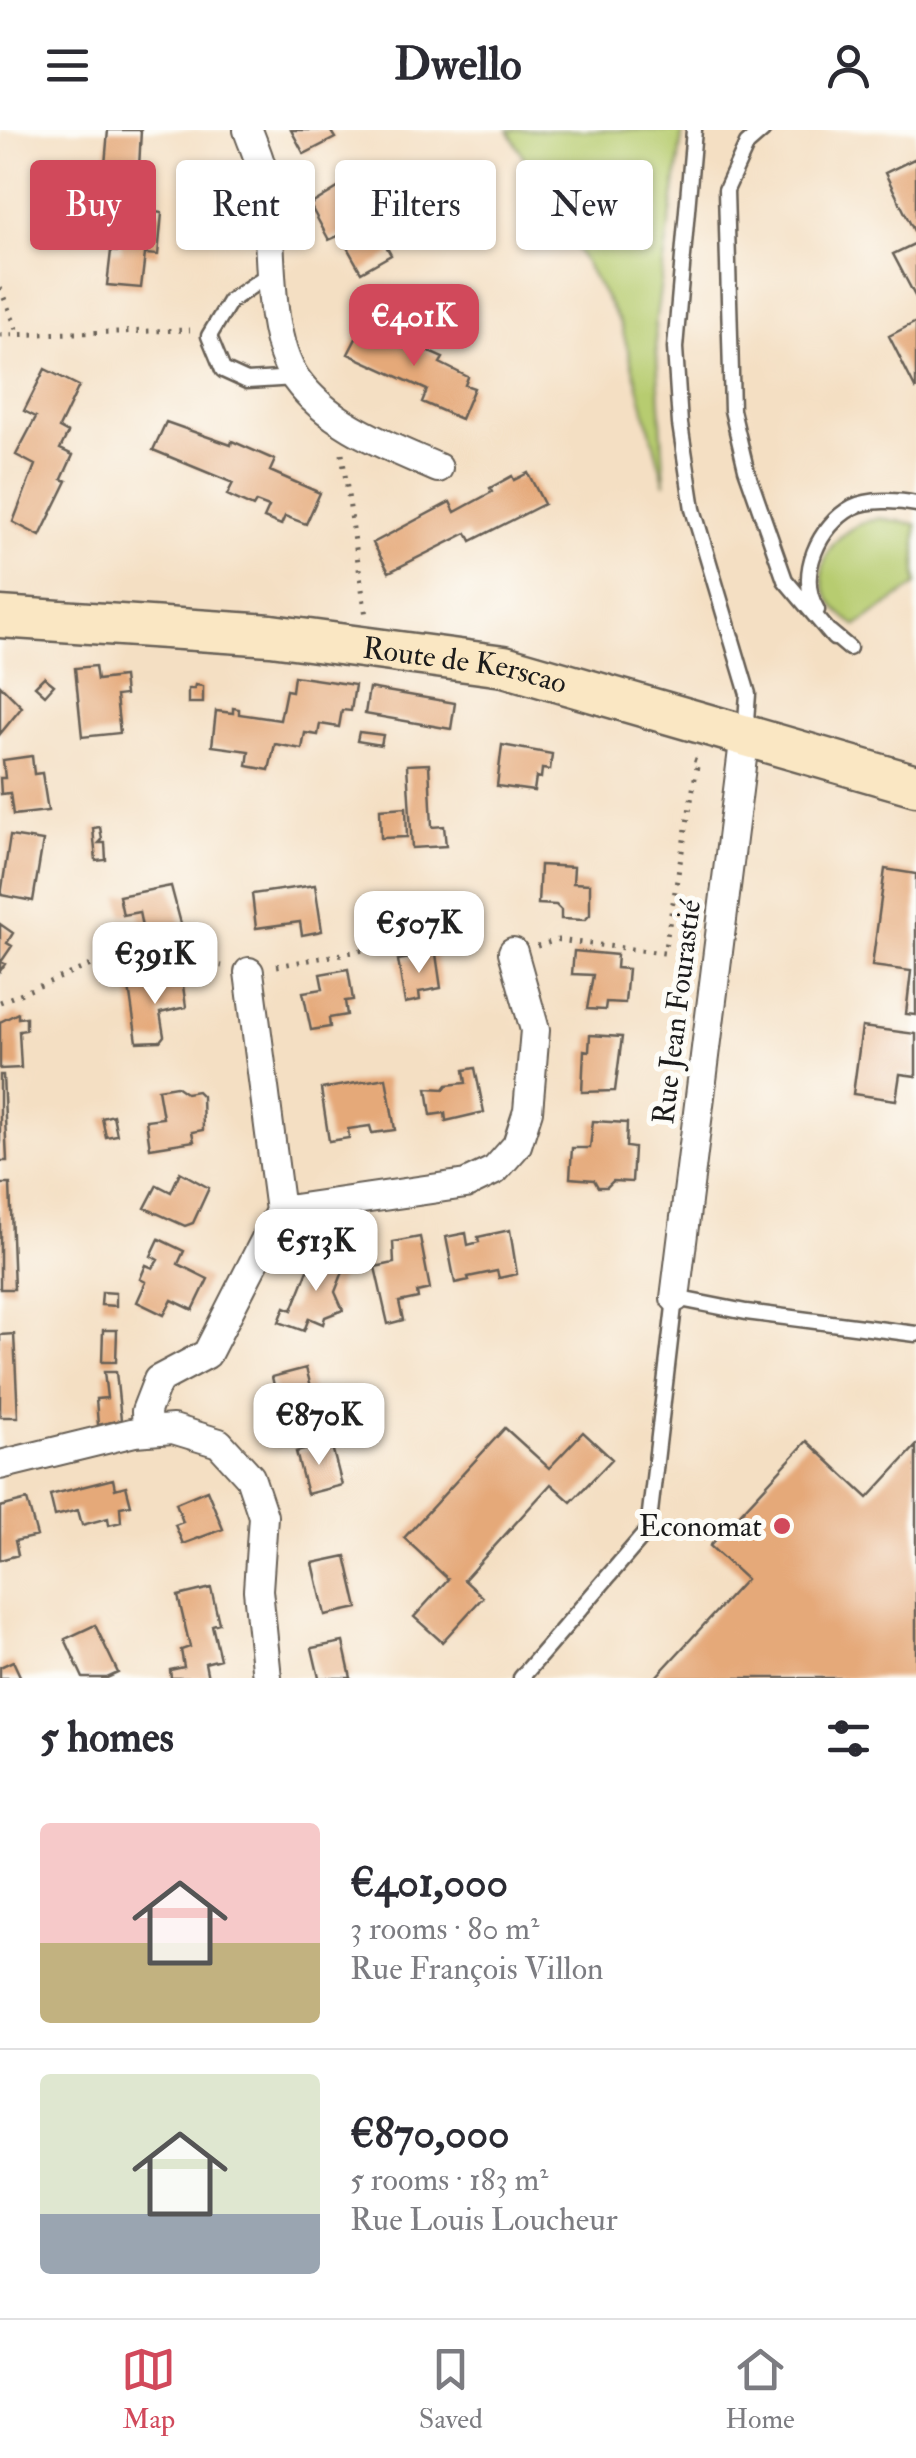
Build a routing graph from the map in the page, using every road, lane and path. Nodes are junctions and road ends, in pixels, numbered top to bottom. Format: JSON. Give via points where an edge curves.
{"nodes":[{"id":1,"x":248,"y":130,"type":"edge"},
{"id":2,"x":694,"y":130,"type":"edge"},
{"id":3,"x":764,"y":130,"type":"edge"},
{"id":4,"x":750,"y":137,"type":"edge"},
{"id":5,"x":269,"y":274,"type":"junction"},
{"id":6,"x":0,"y":288,"type":"edge"},
{"id":7,"x":213,"y":329,"type":"junction"},
{"id":8,"x":19,"y":334,"type":"junction"},
{"id":9,"x":0,"y":335,"type":"edge"},
{"id":10,"x":295,"y":378,"type":"junction"},
{"id":11,"x":337,"y":418,"type":"junction"},
{"id":12,"x":438,"y":468,"type":"dead end"},
{"id":13,"x":916,"y":504,"type":"edge"},
{"id":14,"x":0,"y":616,"type":"edge"},
{"id":15,"x":834,"y":638,"type":"junction"},
{"id":16,"x":849,"y":648,"type":"dead end"},
{"id":17,"x":372,"y":649,"type":"junction"},
{"id":18,"x":745,"y":734,"type":"junction"},
{"id":19,"x":688,"y":757,"type":"dead end"},
{"id":20,"x":916,"y":785,"type":"edge"},
{"id":21,"x":513,"y":952,"type":"joint"},
{"id":22,"x":249,"y":972,"type":"dead end"},
{"id":23,"x":280,"y":1211,"type":"junction"},
{"id":24,"x":675,"y":1298,"type":"junction"},
{"id":25,"x":916,"y":1334,"type":"edge"},
{"id":26,"x":147,"y":1431,"type":"junction"},
{"id":27,"x":0,"y":1465,"type":"edge"},
{"id":28,"x":267,"y":1678,"type":"edge"},
{"id":29,"x":521,"y":1678,"type":"edge"}],
"edges":[{"from":1,"to":5,"type":"street","via":[[264,180]]},
{"from":2,"to":18,"type":"lane","via":[[675,348],[680,424],[693,509],[748,694]]},
{"from":3,"to":4,"type":"lane"},
{"from":4,"to":15,"type":"lane","via":[[726,190],[732,410],[785,580]]},
{"from":5,"to":7,"type":"lane","via":[[230,301]]},
{"from":5,"to":10,"type":"street"},
{"from":6,"to":8,"type":"path"},
{"from":7,"to":8,"type":"path"},
{"from":7,"to":10,"type":"lane","via":[[223,370],[247,382]]},
{"from":8,"to":9,"type":"path"},
{"from":10,"to":11,"type":"street"},
{"from":11,"to":12,"type":"street"},
{"from":11,"to":17,"type":"path"},
{"from":13,"to":15,"type":"lane","via":[[854,507],[822,536],[809,566],[812,602]]},
{"from":14,"to":17,"type":"street","name":"Route de Kerscao","via":[[272,635]]},
{"from":15,"to":16,"type":"lane"},
{"from":17,"to":18,"type":"street","name":"Route de Kerscao","via":[[504,666]]},
{"from":18,"to":20,"type":"street","name":"Route de Kerscao"},
{"from":18,"to":24,"type":"street","name":"Rue Jean Fourastié"},
{"from":19,"to":21,"type":"path","via":[[698,761],[664,953],[558,940]]},
{"from":21,"to":23,"type":"street","via":[[535,1030],[518,1145],[495,1170],[466,1184]]},
{"from":22,"to":23,"type":"street"},
{"from":23,"to":26,"type":"street","via":[[207,1354],[158,1380],[146,1411]]},
{"from":24,"to":25,"type":"lane"},
{"from":24,"to":29,"type":"lane","via":[[648,1530]]},
{"from":26,"to":27,"type":"street"},
{"from":26,"to":28,"type":"street","via":[[174,1429],[219,1443],[250,1478],[263,1516],[258,1590]]}]}
